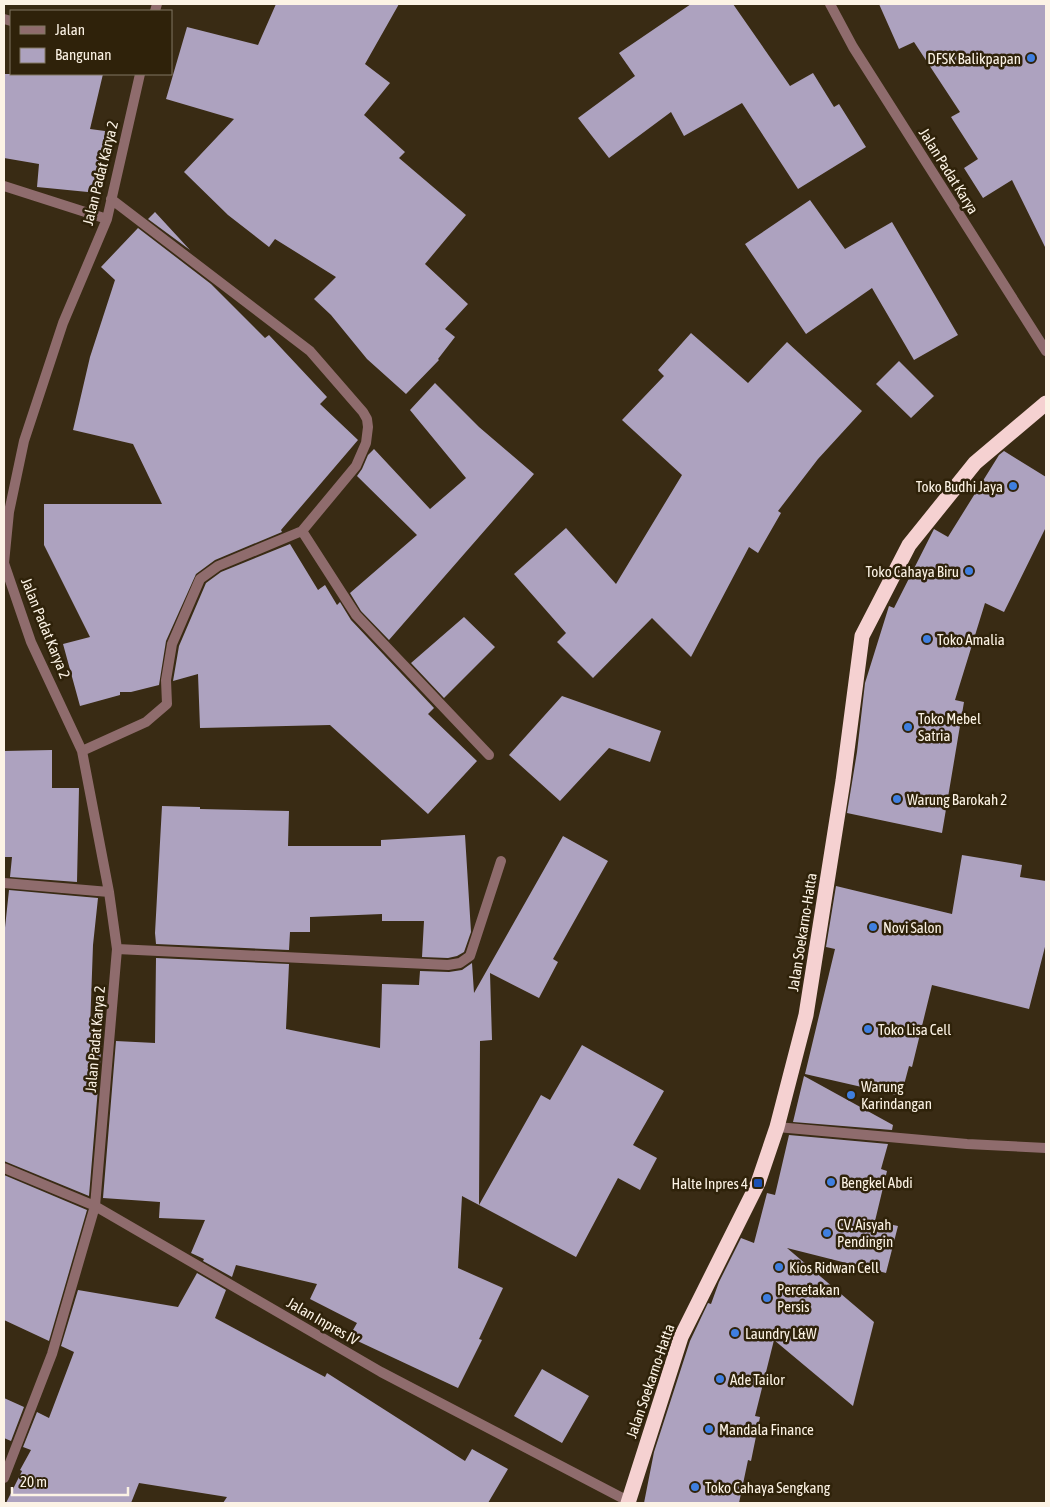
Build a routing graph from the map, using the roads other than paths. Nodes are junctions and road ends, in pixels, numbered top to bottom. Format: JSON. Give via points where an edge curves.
{"nodes":[{"id":1,"x":830,"y":4,"type":"edge"},
{"id":2,"x":140,"y":75,"type":"edge"},
{"id":3,"x":4,"y":186,"type":"edge"},
{"id":4,"x":111,"y":199,"type":"junction"},
{"id":5,"x":107,"y":219,"type":"junction"},
{"id":6,"x":1046,"y":351,"type":"edge"},
{"id":7,"x":1046,"y":403,"type":"edge"},
{"id":8,"x":302,"y":531,"type":"junction"},
{"id":9,"x":82,"y":751,"type":"junction"},
{"id":10,"x":489,"y":755,"type":"dead end"},
{"id":11,"x":502,"y":861,"type":"dead end"},
{"id":12,"x":4,"y":883,"type":"edge"},
{"id":13,"x":109,"y":892,"type":"junction"},
{"id":14,"x":117,"y":949,"type":"junction"},
{"id":15,"x":777,"y":1128,"type":"junction"},
{"id":16,"x":1046,"y":1148,"type":"edge"},
{"id":17,"x":4,"y":1168,"type":"edge"},
{"id":18,"x":95,"y":1206,"type":"junction"},
{"id":19,"x":4,"y":1478,"type":"edge"},
{"id":20,"x":628,"y":1502,"type":"edge"}],
"edges":[{"from":1,"to":6,"type":"street","name":"Jalan Padat Karya","via":[[858,56]]},
{"from":2,"to":4,"type":"street","name":"Jalan Padat Karya 2"},
{"from":3,"to":5,"type":"street"},
{"from":4,"to":5,"type":"street","name":"Jalan Padat Karya 2"},
{"from":4,"to":8,"type":"street","via":[[310,351],[363,412],[368,427],[366,443],[356,466]]},
{"from":5,"to":9,"type":"street","name":"Jalan Padat Karya 2","via":[[63,323],[24,441],[9,512],[4,563],[31,642]]},
{"from":7,"to":15,"type":"highway","name":"Jalan Soekarno-Hatta","via":[[975,463],[909,545],[862,636],[844,781],[806,1015]]},
{"from":8,"to":9,"type":"street","via":[[218,566],[200,579],[172,644],[166,680],[167,704],[146,722]]},
{"from":8,"to":10,"type":"street","via":[[356,614]]},
{"from":9,"to":13,"type":"street","name":"Jalan Padat Karya 2"},
{"from":11,"to":14,"type":"street","via":[[470,956],[460,963]]},
{"from":12,"to":13,"type":"street"},
{"from":13,"to":14,"type":"street","name":"Jalan Padat Karya 2"},
{"from":14,"to":18,"type":"street","name":"Jalan Padat Karya 2"},
{"from":15,"to":16,"type":"street"},
{"from":15,"to":20,"type":"highway","name":"Jalan Soekarno-Hatta","via":[[758,1183],[681,1337]]},
{"from":17,"to":18,"type":"street","name":"Jalan Inpres IV"},
{"from":18,"to":19,"type":"street","name":"Jalan Padat Karya 2","via":[[52,1354]]},
{"from":18,"to":20,"type":"street","name":"Jalan Inpres IV","via":[[381,1372]]}]}
